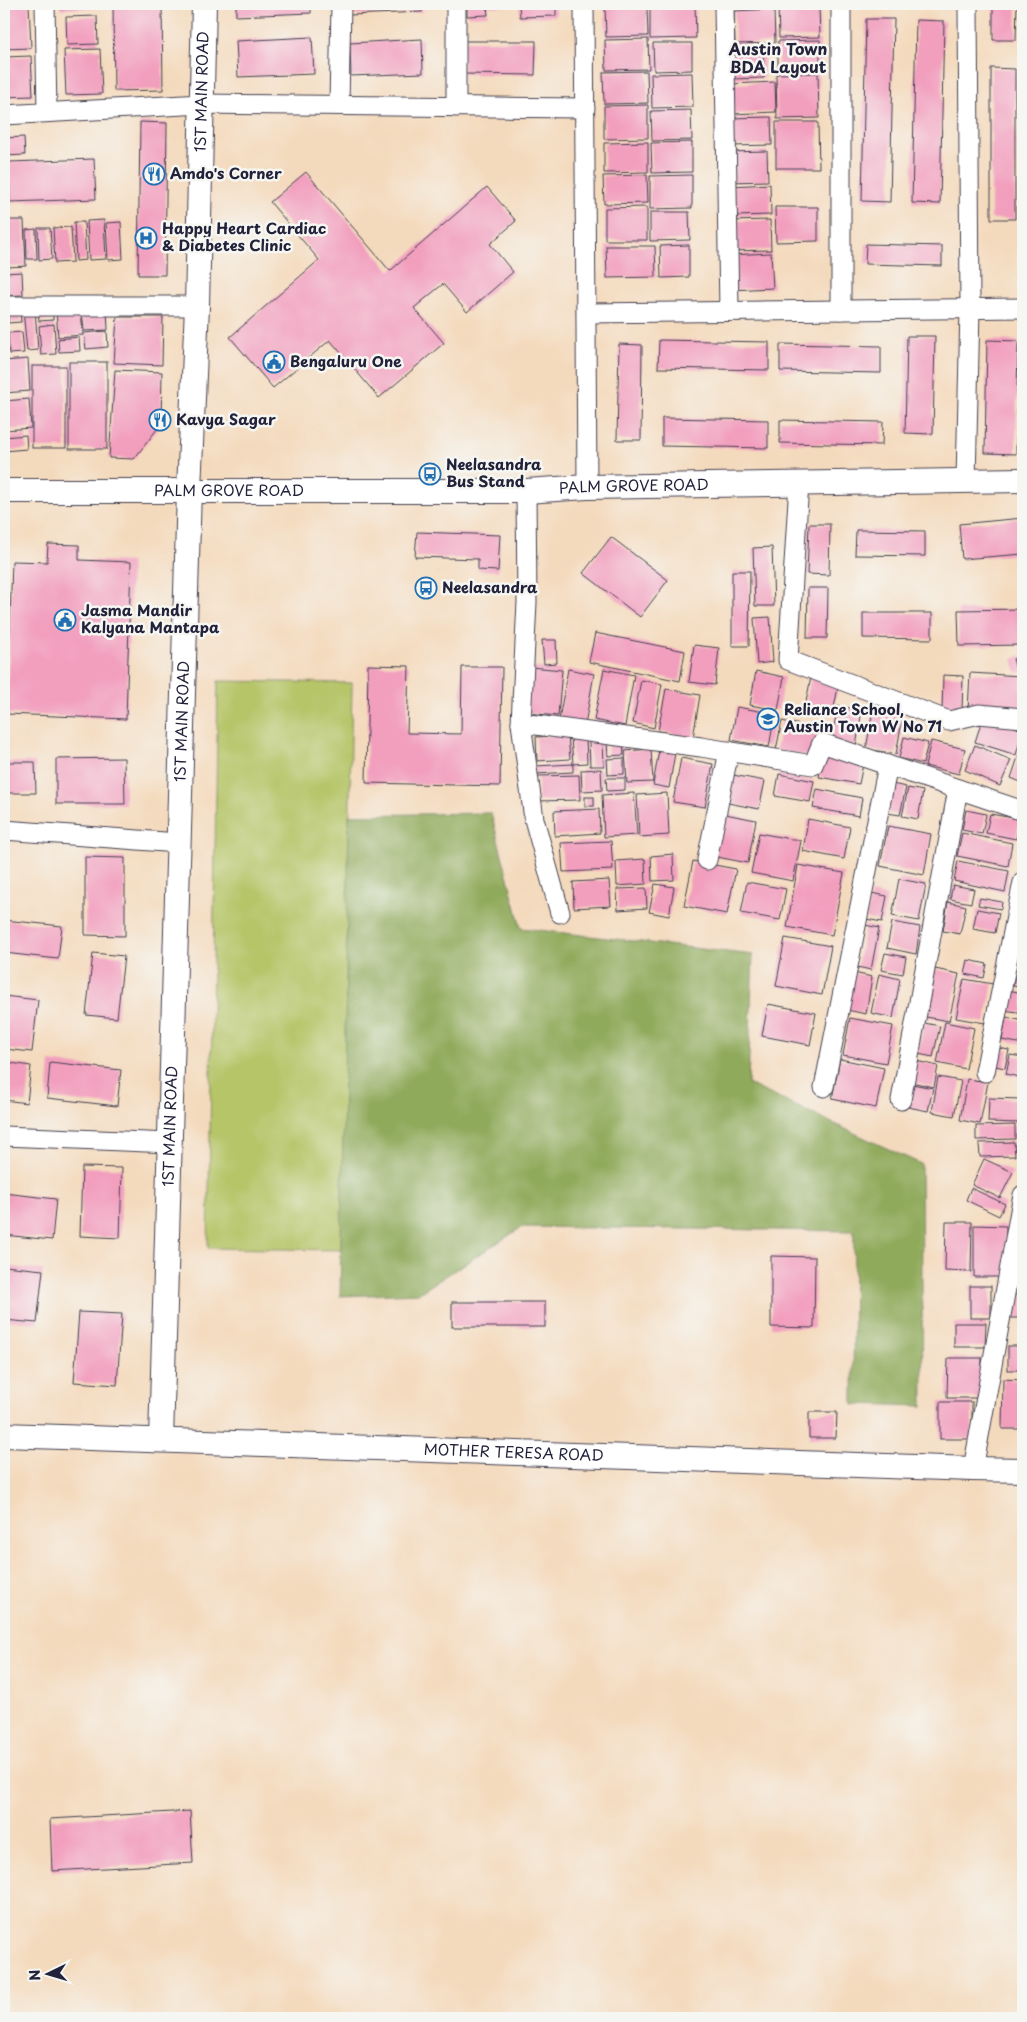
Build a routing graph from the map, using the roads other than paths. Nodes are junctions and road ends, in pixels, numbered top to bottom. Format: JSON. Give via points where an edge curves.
{"nodes":[{"id":1,"x":45,"y":4,"type":"edge"},
{"id":2,"x":204,"y":4,"type":"edge"},
{"id":3,"x":340,"y":4,"type":"edge"},
{"id":4,"x":456,"y":4,"type":"edge"},
{"id":5,"x":584,"y":4,"type":"edge"},
{"id":6,"x":724,"y":4,"type":"edge"},
{"id":7,"x":841,"y":4,"type":"edge"},
{"id":8,"x":968,"y":4,"type":"edge"},
{"id":9,"x":202,"y":104,"type":"junction"},
{"id":10,"x":339,"y":105,"type":"junction"},
{"id":11,"x":456,"y":107,"type":"junction"},
{"id":12,"x":585,"y":108,"type":"junction"},
{"id":13,"x":47,"y":112,"type":"junction"},
{"id":14,"x":4,"y":115,"type":"edge"},
{"id":15,"x":4,"y":306,"type":"edge"},
{"id":16,"x":197,"y":306,"type":"junction"},
{"id":17,"x":1023,"y":308,"type":"edge"},
{"id":18,"x":970,"y":309,"type":"junction"},
{"id":19,"x":841,"y":310,"type":"junction"},
{"id":20,"x":729,"y":311,"type":"junction"},
{"id":21,"x":587,"y":313,"type":"junction"},
{"id":22,"x":1023,"y":480,"type":"edge"},
{"id":23,"x":966,"y":481,"type":"junction"},
{"id":24,"x":799,"y":483,"type":"junction"},
{"id":25,"x":587,"y":487,"type":"junction"},
{"id":26,"x":189,"y":490,"type":"junction"},
{"id":27,"x":4,"y":491,"type":"edge"},
{"id":28,"x":526,"y":491,"type":"junction"},
{"id":29,"x":1023,"y":718,"type":"edge"},
{"id":30,"x":522,"y":723,"type":"junction"},
{"id":31,"x":729,"y":751,"type":"junction"},
{"id":32,"x":888,"y":765,"type":"junction"},
{"id":33,"x":958,"y":789,"type":"junction"},
{"id":34,"x":1023,"y":811,"type":"edge"},
{"id":35,"x":4,"y":830,"type":"edge"},
{"id":36,"x":178,"y":843,"type":"junction"},
{"id":37,"x":708,"y":860,"type":"dead end"},
{"id":38,"x":1023,"y":882,"type":"edge"},
{"id":39,"x":560,"y":913,"type":"dead end"},
{"id":40,"x":985,"y":1072,"type":"dead end"},
{"id":41,"x":824,"y":1087,"type":"dead end"},
{"id":42,"x":901,"y":1100,"type":"dead end"},
{"id":43,"x":4,"y":1136,"type":"edge"},
{"id":44,"x":170,"y":1143,"type":"junction"},
{"id":45,"x":1023,"y":1195,"type":"edge"},
{"id":46,"x":4,"y":1435,"type":"edge"},
{"id":47,"x":161,"y":1440,"type":"junction"},
{"id":48,"x":973,"y":1469,"type":"junction"},
{"id":49,"x":1023,"y":1470,"type":"edge"}],
"edges":[{"from":1,"to":13,"type":"street"},
{"from":2,"to":9,"type":"street","name":"1ST MAIN ROAD"},
{"from":3,"to":10,"type":"street"},
{"from":4,"to":11,"type":"street"},
{"from":5,"to":12,"type":"street"},
{"from":6,"to":20,"type":"street"},
{"from":7,"to":19,"type":"street"},
{"from":8,"to":18,"type":"street"},
{"from":9,"to":10,"type":"street"},
{"from":9,"to":13,"type":"street"},
{"from":9,"to":16,"type":"street","name":"1ST MAIN ROAD"},
{"from":10,"to":11,"type":"street"},
{"from":11,"to":12,"type":"street"},
{"from":12,"to":21,"type":"street"},
{"from":13,"to":14,"type":"street"},
{"from":15,"to":16,"type":"street"},
{"from":16,"to":26,"type":"street","name":"1ST MAIN ROAD"},
{"from":17,"to":18,"type":"street"},
{"from":18,"to":19,"type":"street"},
{"from":18,"to":23,"type":"street"},
{"from":19,"to":20,"type":"street"},
{"from":20,"to":21,"type":"street"},
{"from":21,"to":25,"type":"street"},
{"from":22,"to":23,"type":"street","name":"PALM GROVE ROAD"},
{"from":23,"to":24,"type":"street","name":"PALM GROVE ROAD"},
{"from":24,"to":25,"type":"street","name":"PALM GROVE ROAD"},
{"from":24,"to":29,"type":"street","via":[[788,660],[949,721],[979,714]]},
{"from":25,"to":28,"type":"street","name":"PALM GROVE ROAD"},
{"from":26,"to":27,"type":"street","name":"PALM GROVE ROAD"},
{"from":26,"to":28,"type":"street","name":"PALM GROVE ROAD"},
{"from":26,"to":36,"type":"street","name":"1ST MAIN ROAD"},
{"from":28,"to":30,"type":"street","via":[[527,602]]},
{"from":30,"to":31,"type":"street"},
{"from":30,"to":39,"type":"street","via":[[534,819]]},
{"from":31,"to":32,"type":"street","via":[[813,766],[822,743]]},
{"from":31,"to":37,"type":"street"},
{"from":32,"to":33,"type":"street"},
{"from":32,"to":41,"type":"street"},
{"from":33,"to":34,"type":"street"},
{"from":33,"to":42,"type":"street"},
{"from":35,"to":36,"type":"street"},
{"from":36,"to":44,"type":"street","name":"1ST MAIN ROAD"},
{"from":38,"to":40,"type":"street"},
{"from":43,"to":44,"type":"street"},
{"from":44,"to":47,"type":"street","name":"1ST MAIN ROAD"},
{"from":45,"to":48,"type":"street"},
{"from":46,"to":47,"type":"street","name":"MOTHER TERESA ROAD"},
{"from":47,"to":48,"type":"street","name":"MOTHER TERESA ROAD"},
{"from":48,"to":49,"type":"street","name":"MOTHER TERESA ROAD"}]}
